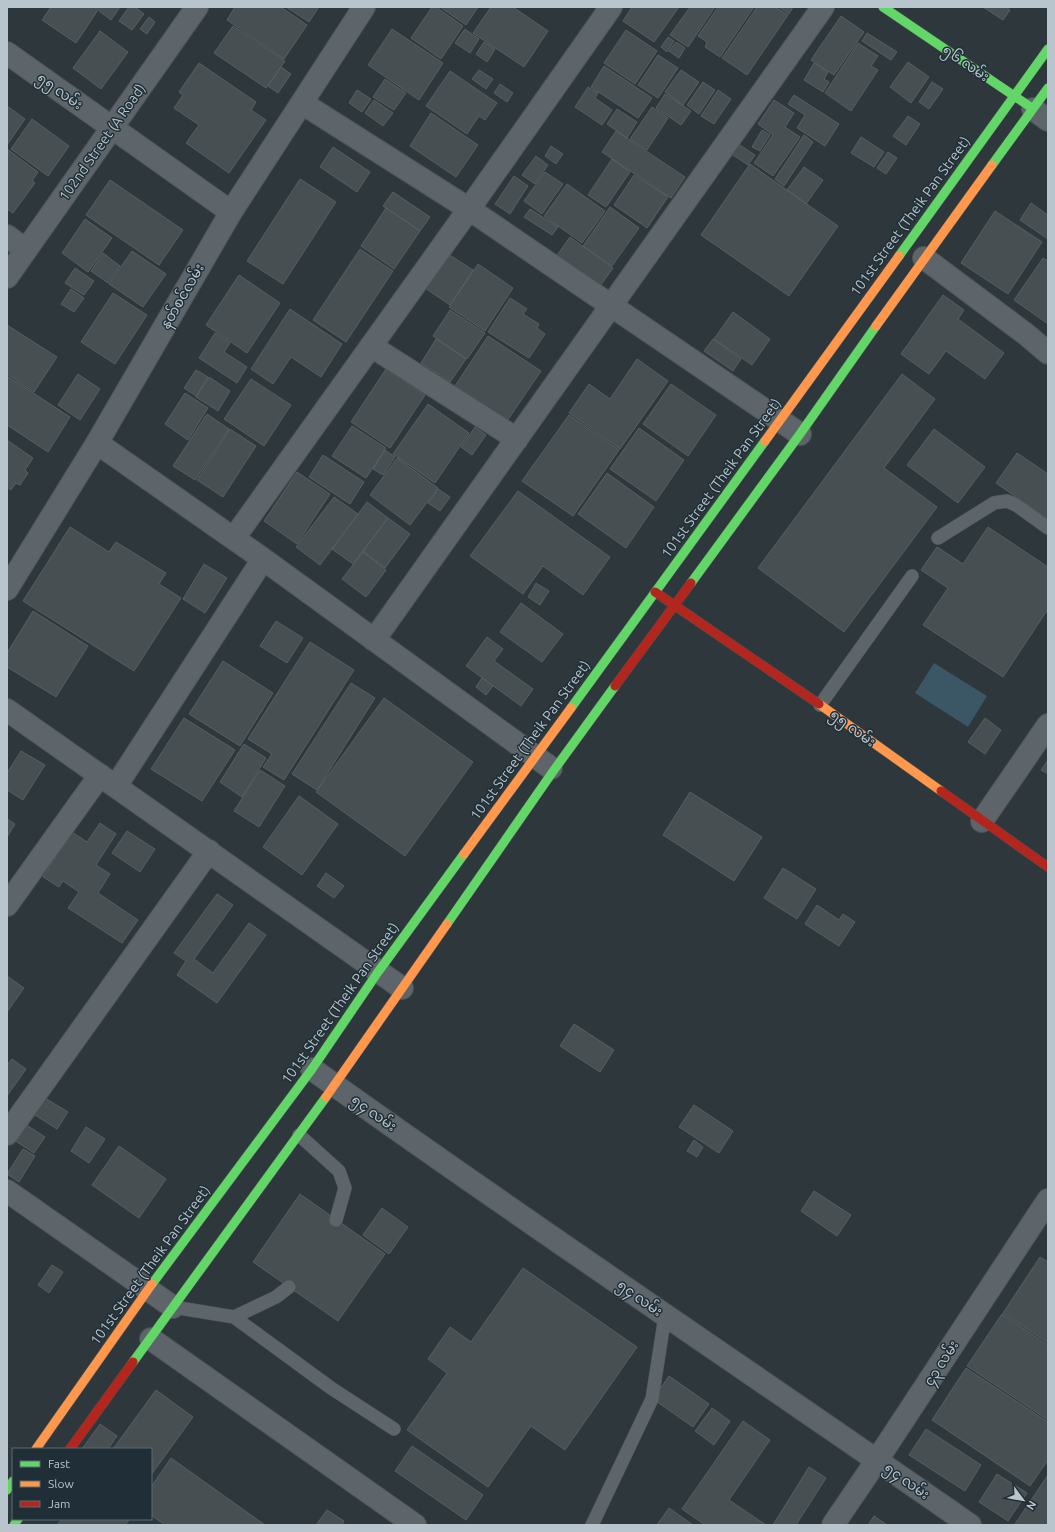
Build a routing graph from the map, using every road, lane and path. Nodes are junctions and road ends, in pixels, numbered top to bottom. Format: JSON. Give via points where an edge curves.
{"nodes":[{"id":1,"x":364,"y":7,"type":"edge"},
{"id":2,"x":611,"y":7,"type":"edge"},
{"id":3,"x":823,"y":7,"type":"edge"},
{"id":4,"x":883,"y":7,"type":"edge"},
{"id":5,"x":193,"y":8,"type":"edge"},
{"id":6,"x":1048,"y":49,"type":"edge"},
{"id":7,"x":7,"y":53,"type":"edge"},
{"id":8,"x":1048,"y":88,"type":"edge"},
{"id":9,"x":1014,"y":96,"type":"junction"},
{"id":10,"x":302,"y":103,"type":"junction"},
{"id":11,"x":1040,"y":114,"type":"edge"},
{"id":12,"x":113,"y":128,"type":"junction"},
{"id":13,"x":469,"y":209,"type":"junction"},
{"id":14,"x":231,"y":212,"type":"junction"},
{"id":15,"x":7,"y":236,"type":"edge"},
{"id":16,"x":26,"y":250,"type":"junction"},
{"id":17,"x":924,"y":258,"type":"junction"},
{"id":18,"x":7,"y":277,"type":"edge"},
{"id":19,"x":612,"y":306,"type":"junction"},
{"id":20,"x":371,"y":346,"type":"junction"},
{"id":21,"x":1048,"y":353,"type":"edge"},
{"id":22,"x":780,"y":421,"type":"junction"},
{"id":23,"x":800,"y":434,"type":"junction"},
{"id":24,"x":517,"y":439,"type":"junction"},
{"id":25,"x":97,"y":443,"type":"junction"},
{"id":26,"x":1048,"y":528,"type":"edge"},
{"id":27,"x":234,"y":538,"type":"junction"},
{"id":28,"x":938,"y":538,"type":"dead end"},
{"id":29,"x":263,"y":559,"type":"junction"},
{"id":30,"x":13,"y":564,"type":"edge"},
{"id":31,"x":912,"y":576,"type":"dead end"},
{"id":32,"x":7,"y":588,"type":"edge"},
{"id":33,"x":655,"y":592,"type":"junction"},
{"id":34,"x":674,"y":606,"type":"junction"},
{"id":35,"x":374,"y":640,"type":"junction"},
{"id":36,"x":820,"y":705,"type":"junction"},
{"id":37,"x":7,"y":710,"type":"edge"},
{"id":38,"x":1048,"y":725,"type":"edge"},
{"id":39,"x":535,"y":757,"type":"junction"},
{"id":40,"x":554,"y":770,"type":"junction"},
{"id":41,"x":108,"y":780,"type":"junction"},
{"id":42,"x":982,"y":821,"type":"junction"},
{"id":43,"x":208,"y":851,"type":"junction"},
{"id":44,"x":1048,"y":867,"type":"edge"},
{"id":45,"x":7,"y":905,"type":"edge"},
{"id":46,"x":378,"y":972,"type":"junction"},
{"id":47,"x":402,"y":988,"type":"junction"},
{"id":48,"x":312,"y":1068,"type":"junction"},
{"id":49,"x":335,"y":1085,"type":"junction"},
{"id":50,"x":7,"y":1134,"type":"edge"},
{"id":51,"x":299,"y":1135,"type":"junction"},
{"id":52,"x":7,"y":1191,"type":"edge"},
{"id":53,"x":1048,"y":1200,"type":"edge"},
{"id":54,"x":336,"y":1220,"type":"dead end"},
{"id":55,"x":1040,"y":1229,"type":"edge"},
{"id":56,"x":289,"y":1287,"type":"dead end"},
{"id":57,"x":148,"y":1290,"type":"junction"},
{"id":58,"x":173,"y":1307,"type":"junction"},
{"id":59,"x":665,"y":1316,"type":"junction"},
{"id":60,"x":234,"y":1317,"type":"junction"},
{"id":61,"x":151,"y":1339,"type":"junction"},
{"id":62,"x":394,"y":1429,"type":"dead end"},
{"id":63,"x":37,"y":1448,"type":"edge"},
{"id":64,"x":71,"y":1448,"type":"edge"},
{"id":65,"x":878,"y":1460,"type":"junction"},
{"id":66,"x":415,"y":1525,"type":"edge"},
{"id":67,"x":592,"y":1525,"type":"edge"},
{"id":68,"x":833,"y":1525,"type":"edge"},
{"id":69,"x":970,"y":1525,"type":"edge"}],
"edges":[{"from":1,"to":10,"type":"street","name":"နတ်စင်လမ်း"},
{"from":2,"to":13,"type":"street"},
{"from":3,"to":19,"type":"street"},
{"from":4,"to":9,"type":"main road","name":"၅၆ လမ်း"},
{"from":5,"to":12,"type":"street","name":"102nd Street (A Road)"},
{"from":6,"to":9,"type":"main road","name":"101st Street (Theik Pan Street)"},
{"from":7,"to":12,"type":"street","name":"၅၅ လမ်း"},
{"from":8,"to":11,"type":"main road"},
{"from":9,"to":11,"type":"main road","name":"၅၆ လမ်း"},
{"from":9,"to":22,"type":"main road","name":"101st Street (Theik Pan Street)"},
{"from":10,"to":13,"type":"street"},
{"from":10,"to":14,"type":"street","name":"နတ်စင်လမ်း"},
{"from":11,"to":17,"type":"main road"},
{"from":12,"to":14,"type":"street","name":"၅၅ လမ်း"},
{"from":12,"to":16,"type":"street","name":"102nd Street (A Road)"},
{"from":13,"to":19,"type":"street"},
{"from":13,"to":20,"type":"street"},
{"from":14,"to":25,"type":"street","name":"နတ်စင်လမ်း"},
{"from":15,"to":16,"type":"street"},
{"from":16,"to":18,"type":"street","name":"102nd Street (A Road)"},
{"from":17,"to":21,"type":"street"},
{"from":17,"to":23,"type":"main road"},
{"from":19,"to":22,"type":"street"},
{"from":19,"to":24,"type":"street"},
{"from":20,"to":24,"type":"street"},
{"from":20,"to":27,"type":"street"},
{"from":22,"to":23,"type":"street"},
{"from":22,"to":33,"type":"main road","name":"101st Street (Theik Pan Street)"},
{"from":23,"to":34,"type":"main road"},
{"from":24,"to":35,"type":"street"},
{"from":25,"to":27,"type":"street"},
{"from":25,"to":30,"type":"street","name":"နတ်စင်လမ်း"},
{"from":26,"to":28,"type":"lane","via":[[1007,501],[994,503]]},
{"from":27,"to":29,"type":"street"},
{"from":29,"to":35,"type":"street"},
{"from":29,"to":41,"type":"street"},
{"from":30,"to":32,"type":"street","name":"နတ်စင်လမ်း"},
{"from":31,"to":36,"type":"lane"},
{"from":33,"to":34,"type":"main road","name":"၅၅ လမ်း"},
{"from":33,"to":39,"type":"main road","name":"101st Street (Theik Pan Street)"},
{"from":34,"to":36,"type":"main road","name":"၅၅ လမ်း"},
{"from":34,"to":40,"type":"main road"},
{"from":35,"to":39,"type":"street"},
{"from":36,"to":42,"type":"main road","name":"၅၅ လမ်း"},
{"from":37,"to":41,"type":"street"},
{"from":38,"to":42,"type":"street"},
{"from":39,"to":40,"type":"street"},
{"from":39,"to":46,"type":"main road","name":"101st Street (Theik Pan Street)"},
{"from":40,"to":47,"type":"main road"},
{"from":41,"to":43,"type":"street"},
{"from":41,"to":45,"type":"street"},
{"from":42,"to":44,"type":"main road","name":"၅၅ လမ်း"},
{"from":43,"to":46,"type":"street"},
{"from":43,"to":50,"type":"street"},
{"from":46,"to":47,"type":"street"},
{"from":46,"to":48,"type":"main road","name":"101st Street (Theik Pan Street)"},
{"from":47,"to":49,"type":"main road"},
{"from":48,"to":49,"type":"street","name":"၅၄ လမ်း"},
{"from":48,"to":57,"type":"main road","name":"101st Street (Theik Pan Street)"},
{"from":49,"to":51,"type":"main road"},
{"from":49,"to":59,"type":"street","name":"၅၄ လမ်း"},
{"from":51,"to":54,"type":"lane","via":[[339,1171],[345,1188]]},
{"from":51,"to":58,"type":"main road"},
{"from":52,"to":57,"type":"street"},
{"from":53,"to":55,"type":"street","name":"၄၃ လမ်း"},
{"from":55,"to":65,"type":"street","name":"၄၃ လမ်း"},
{"from":56,"to":60,"type":"lane","via":[[276,1297]]},
{"from":57,"to":58,"type":"street"},
{"from":57,"to":63,"type":"main road","name":"101st Street (Theik Pan Street)"},
{"from":58,"to":60,"type":"lane"},
{"from":58,"to":61,"type":"main road"},
{"from":59,"to":65,"type":"street","name":"၅၄ လမ်း"},
{"from":59,"to":67,"type":"lane","via":[[652,1399]]},
{"from":60,"to":62,"type":"lane","via":[[331,1388]]},
{"from":61,"to":64,"type":"main road"},
{"from":61,"to":66,"type":"street"},
{"from":65,"to":68,"type":"street","name":"၄၃ လမ်း"},
{"from":65,"to":69,"type":"street","name":"၅၄ လမ်း"}]}
